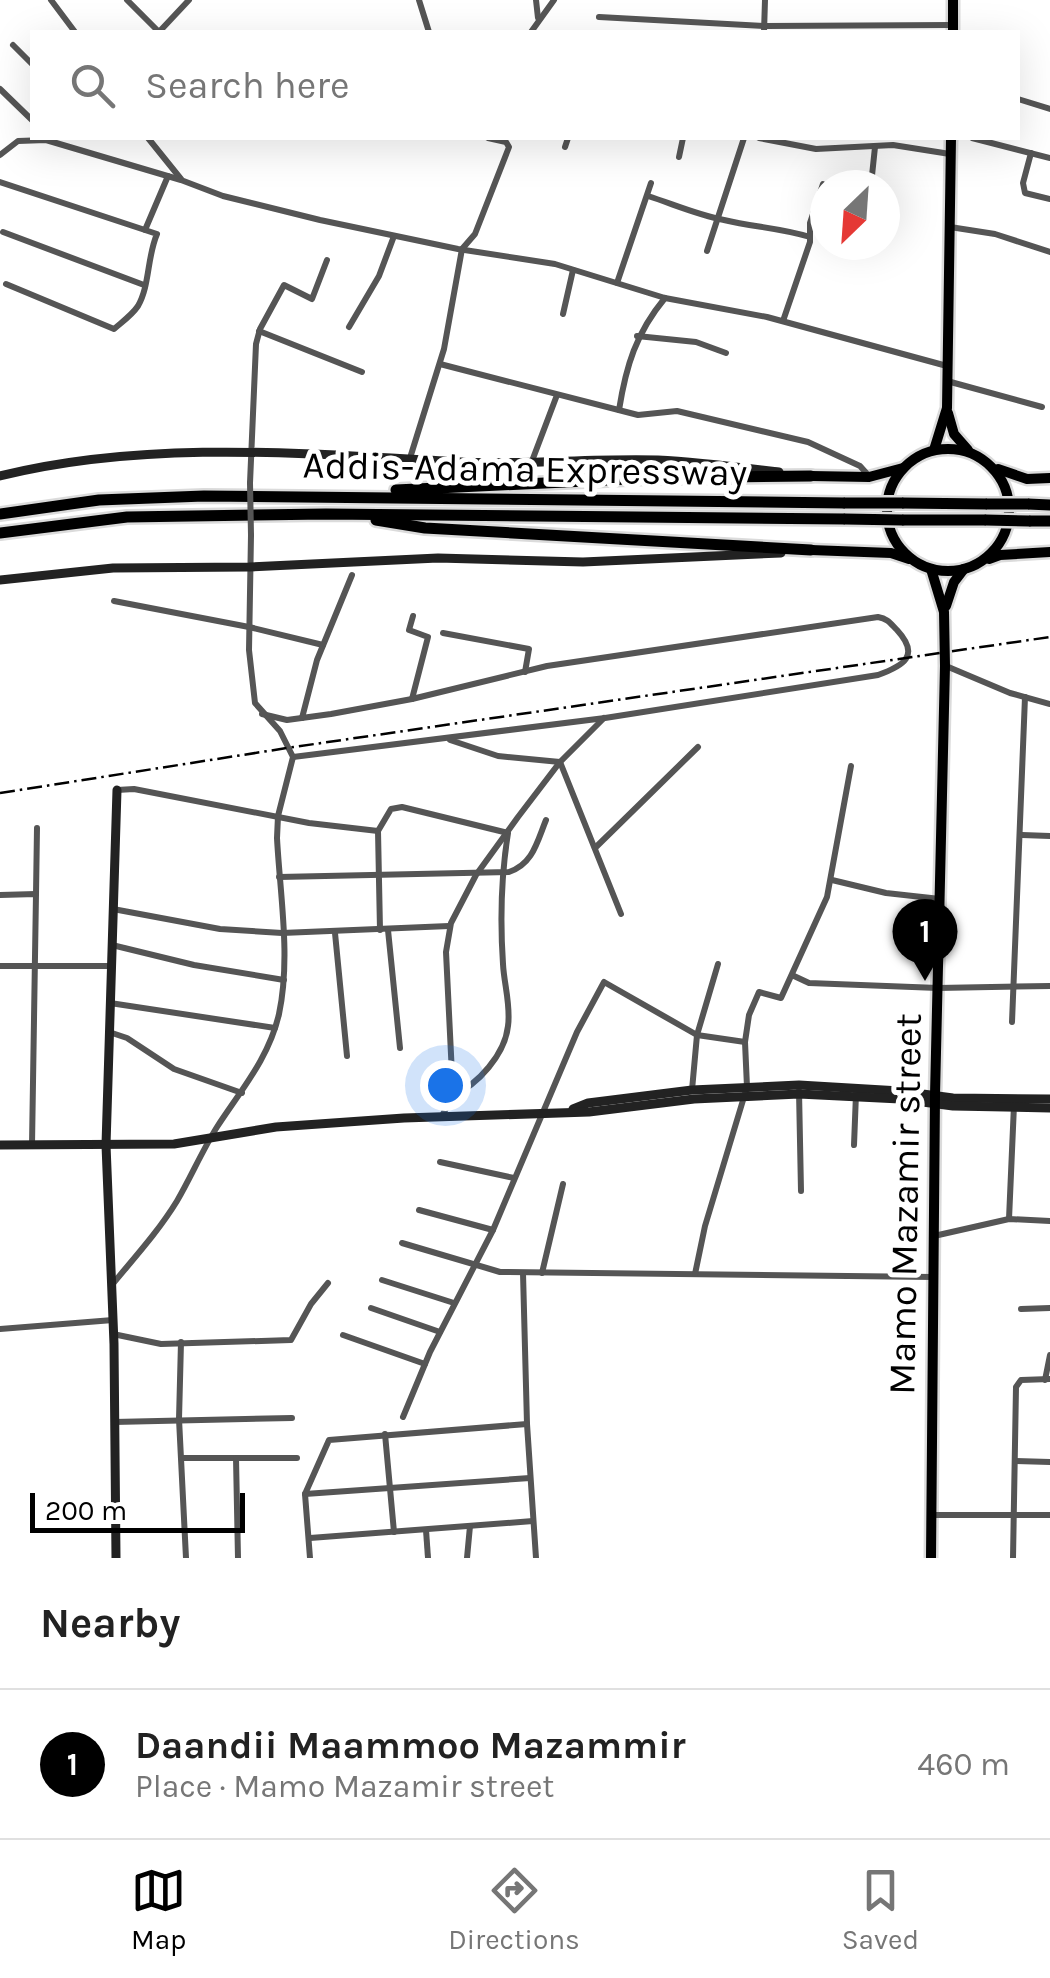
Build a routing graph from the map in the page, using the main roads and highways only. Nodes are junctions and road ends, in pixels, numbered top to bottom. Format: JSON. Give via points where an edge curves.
{"nodes":[{"id":1,"x":954,"y":0,"type":"edge"},
{"id":2,"x":953,"y":29,"type":"edge"},
{"id":3,"x":951,"y":140,"type":"edge"},
{"id":4,"x":947,"y":408,"type":"junction"},
{"id":5,"x":934,"y":450,"type":"junction"},
{"id":6,"x":971,"y":453,"type":"junction"},
{"id":7,"x":991,"y":465,"type":"junction"},
{"id":8,"x":904,"y":468,"type":"junction"},
{"id":9,"x":811,"y":476,"type":"joint"},
{"id":10,"x":1050,"y":478,"type":"edge"},
{"id":11,"x":341,"y":496,"type":"junction"},
{"id":12,"x":1050,"y":504,"type":"edge"},
{"id":13,"x":0,"y":514,"type":"edge"},
{"id":14,"x":342,"y":514,"type":"junction"},
{"id":15,"x":1050,"y":522,"type":"edge"},
{"id":16,"x":0,"y":533,"type":"edge"},
{"id":17,"x":812,"y":550,"type":"joint"},
{"id":18,"x":1050,"y":552,"type":"edge"},
{"id":19,"x":914,"y":560,"type":"junction"},
{"id":20,"x":978,"y":563,"type":"junction"},
{"id":21,"x":930,"y":568,"type":"junction"},
{"id":22,"x":964,"y":569,"type":"junction"},
{"id":23,"x":944,"y":612,"type":"junction"},
{"id":24,"x":931,"y":1558,"type":"edge"}],
"edges":[{"from":1,"to":2,"type":"main road"},
{"from":3,"to":4,"type":"main road"},
{"from":4,"to":5,"type":"main road"},
{"from":4,"to":6,"type":"main road","via":[[954,434]]},
{"from":5,"to":6,"type":"main road"},
{"from":5,"to":8,"type":"main road"},
{"from":6,"to":7,"type":"main road"},
{"from":7,"to":10,"type":"main road","via":[[1007,475]]},
{"from":7,"to":20,"type":"main road","via":[[1003,481],[1009,520],[1003,539]]},
{"from":8,"to":9,"type":"main road","via":[[869,477]]},
{"from":8,"to":19,"type":"main road","via":[[886,511],[900,548]]},
{"from":9,"to":11,"type":"highway","via":[[524,483]]},
{"from":11,"to":12,"type":"highway","name":"Addis-Adama Expressway","bridge":true},
{"from":11,"to":13,"type":"highway","name":"Addis-Adama Expressway","via":[[99,500]]},
{"from":14,"to":15,"type":"highway","name":"Addis-Adama Expressway","bridge":true},
{"from":14,"to":16,"type":"highway","name":"Addis-Adama Expressway","via":[[127,517]]},
{"from":14,"to":17,"type":"highway","via":[[425,528]]},
{"from":17,"to":19,"type":"main road"},
{"from":18,"to":20,"type":"main road"},
{"from":19,"to":21,"type":"main road"},
{"from":20,"to":22,"type":"main road"},
{"from":21,"to":22,"type":"main road"},
{"from":21,"to":23,"type":"main road"},
{"from":22,"to":23,"type":"main road"},
{"from":23,"to":24,"type":"main road","name":"Mamo Mazamir street"}]}
